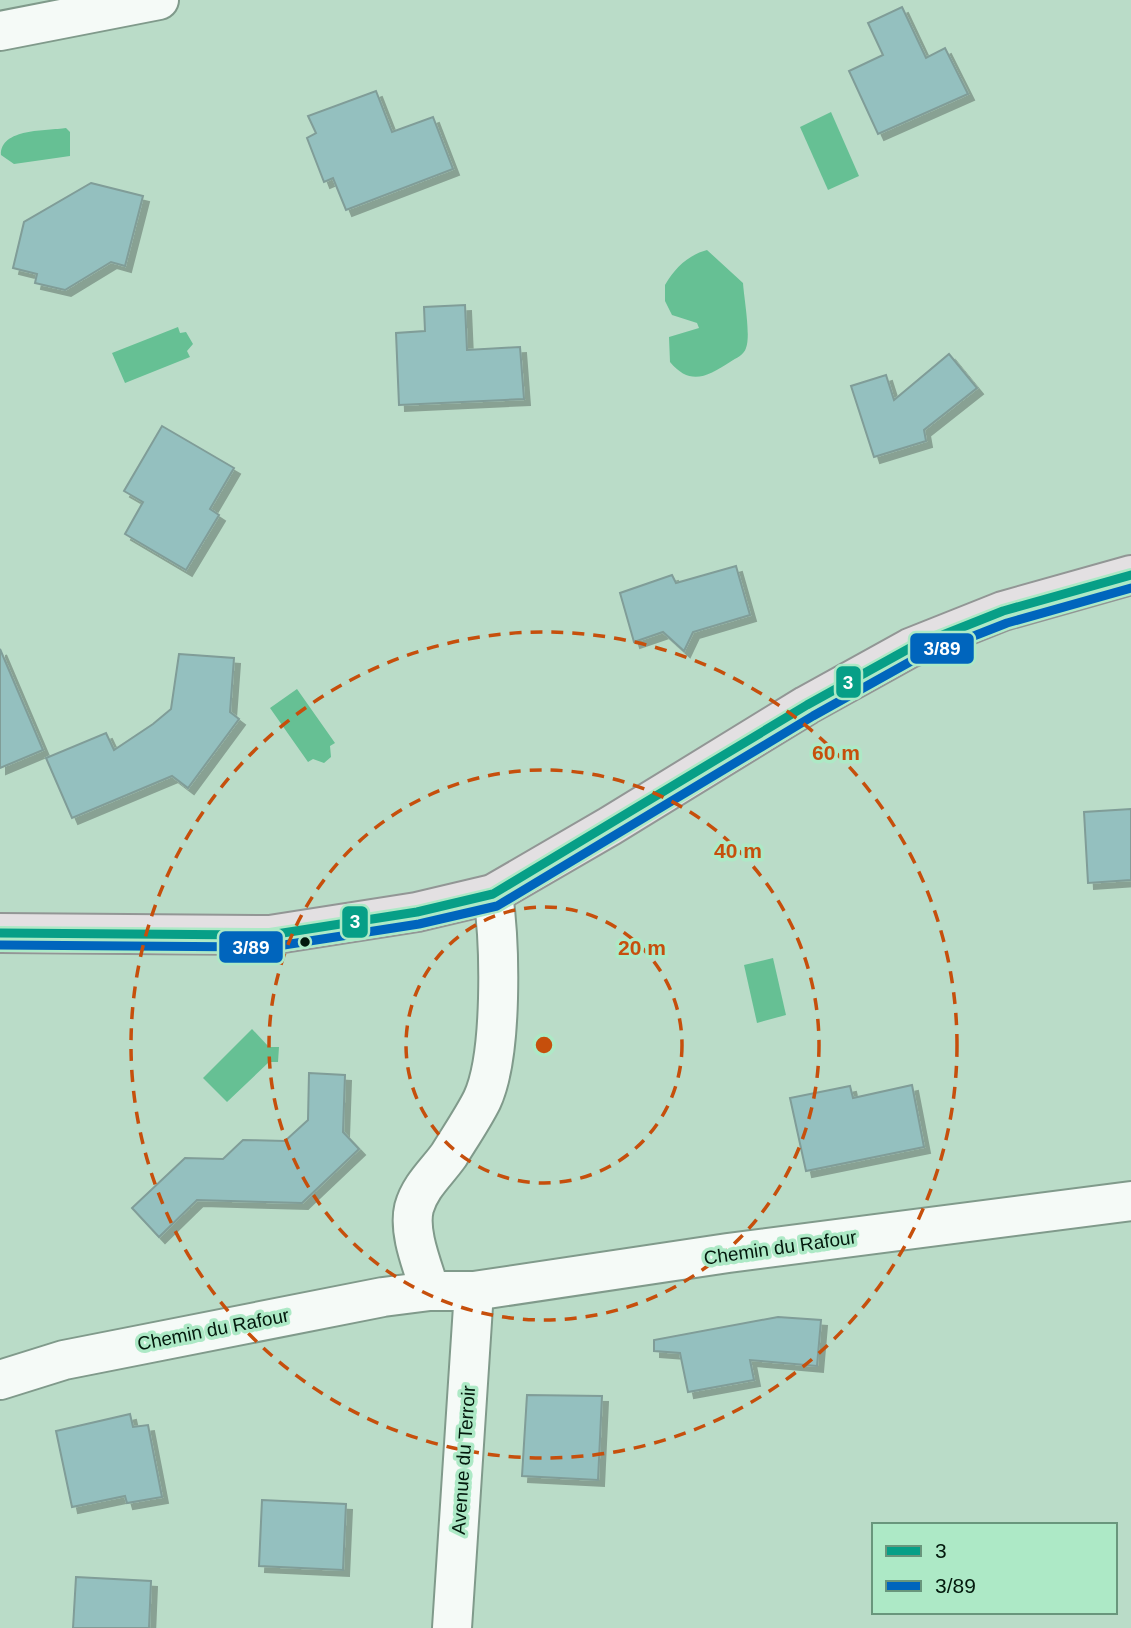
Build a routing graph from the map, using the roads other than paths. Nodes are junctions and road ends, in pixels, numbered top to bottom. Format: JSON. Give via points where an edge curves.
{"nodes":[{"id":1,"x":159,"y":0,"type":"edge"},
{"id":2,"x":0,"y":31,"type":"edge"},
{"id":3,"x":1131,"y":575,"type":"edge"},
{"id":4,"x":492,"y":894,"type":"junction"},
{"id":5,"x":0,"y":933,"type":"edge"},
{"id":6,"x":1131,"y":1201,"type":"edge"},
{"id":7,"x":430,"y":1291,"type":"junction"},
{"id":8,"x":474,"y":1292,"type":"junction"},
{"id":9,"x":0,"y":1380,"type":"edge"},
{"id":10,"x":453,"y":1628,"type":"edge"}],
"edges":[{"from":1,"to":2,"type":"street"},
{"from":3,"to":4,"type":"main road","via":[[1003,611],[910,648]]},
{"from":4,"to":5,"type":"main road","via":[[417,912],[270,935]]},
{"from":4,"to":7,"type":"street","via":[[497,923],[495,1046],[483,1098],[448,1156],[426,1182],[414,1209],[416,1241]]},
{"from":6,"to":8,"type":"street","name":"Chemin du Rafour","via":[[728,1253]]},
{"from":7,"to":8,"type":"street","name":"Chemin du Rafour"},
{"from":7,"to":9,"type":"street","name":"Chemin du Rafour","via":[[166,1338],[64,1360]]},
{"from":8,"to":10,"type":"street","name":"Avenue du Terroir"}]}
